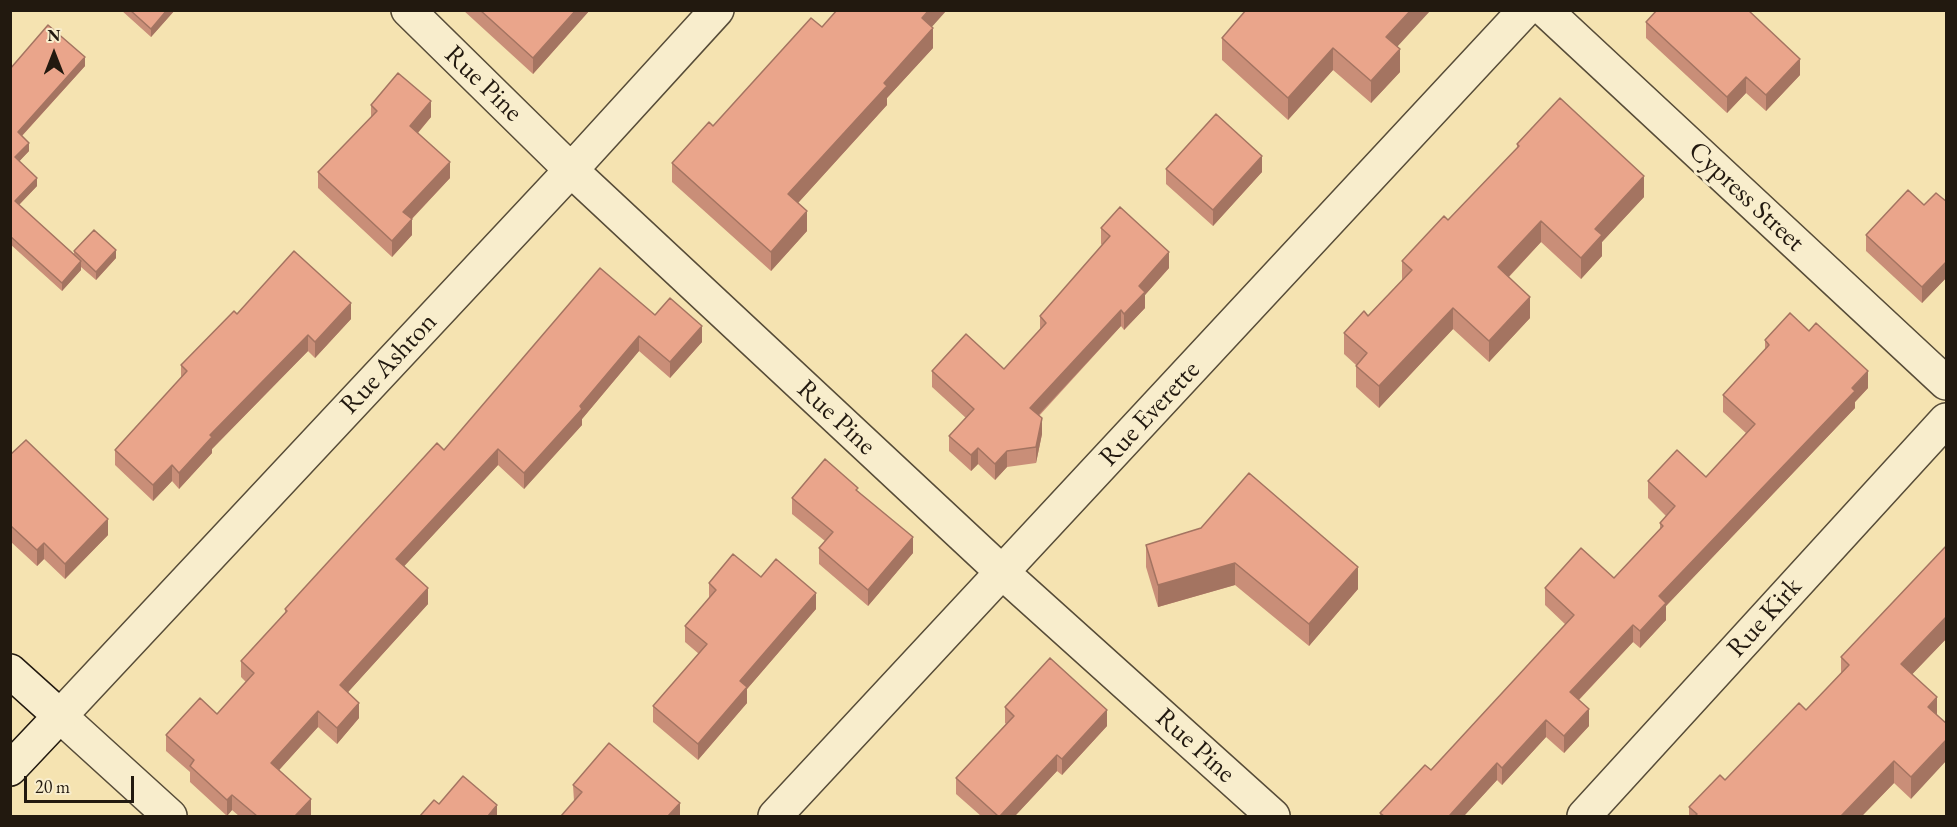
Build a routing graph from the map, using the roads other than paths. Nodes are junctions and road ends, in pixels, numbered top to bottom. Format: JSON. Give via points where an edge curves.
{"nodes":[{"id":1,"x":408,"y":10,"type":"edge"},
{"id":2,"x":717,"y":10,"type":"edge"},
{"id":3,"x":1525,"y":10,"type":"edge"},
{"id":4,"x":1545,"y":10,"type":"edge"},
{"id":5,"x":571,"y":170,"type":"junction"},
{"id":6,"x":1947,"y":383,"type":"edge"},
{"id":7,"x":1947,"y":420,"type":"edge"},
{"id":8,"x":1003,"y":573,"type":"junction"},
{"id":9,"x":10,"y":671,"type":"edge"},
{"id":10,"x":60,"y":716,"type":"junction"},
{"id":11,"x":10,"y":769,"type":"edge"},
{"id":12,"x":170,"y":816,"type":"edge"},
{"id":13,"x":775,"y":816,"type":"edge"},
{"id":14,"x":1273,"y":816,"type":"edge"},
{"id":15,"x":1584,"y":816,"type":"edge"}],
"edges":[{"from":1,"to":5,"type":"street","name":"Rue Pine"},
{"from":2,"to":5,"type":"street","name":"Rue Ashton"},
{"from":3,"to":8,"type":"street","name":"Rue Everette"},
{"from":4,"to":6,"type":"street","name":"Cypress Street"},
{"from":5,"to":8,"type":"street","name":"Rue Pine"},
{"from":5,"to":10,"type":"street","name":"Rue Ashton"},
{"from":7,"to":15,"type":"street","name":"Rue Kirk"},
{"from":8,"to":13,"type":"street","name":"Rue Everette"},
{"from":8,"to":14,"type":"street","name":"Rue Pine"},
{"from":9,"to":10,"type":"street"},
{"from":10,"to":11,"type":"street","name":"Rue Ashton"},
{"from":10,"to":12,"type":"street"}]}
